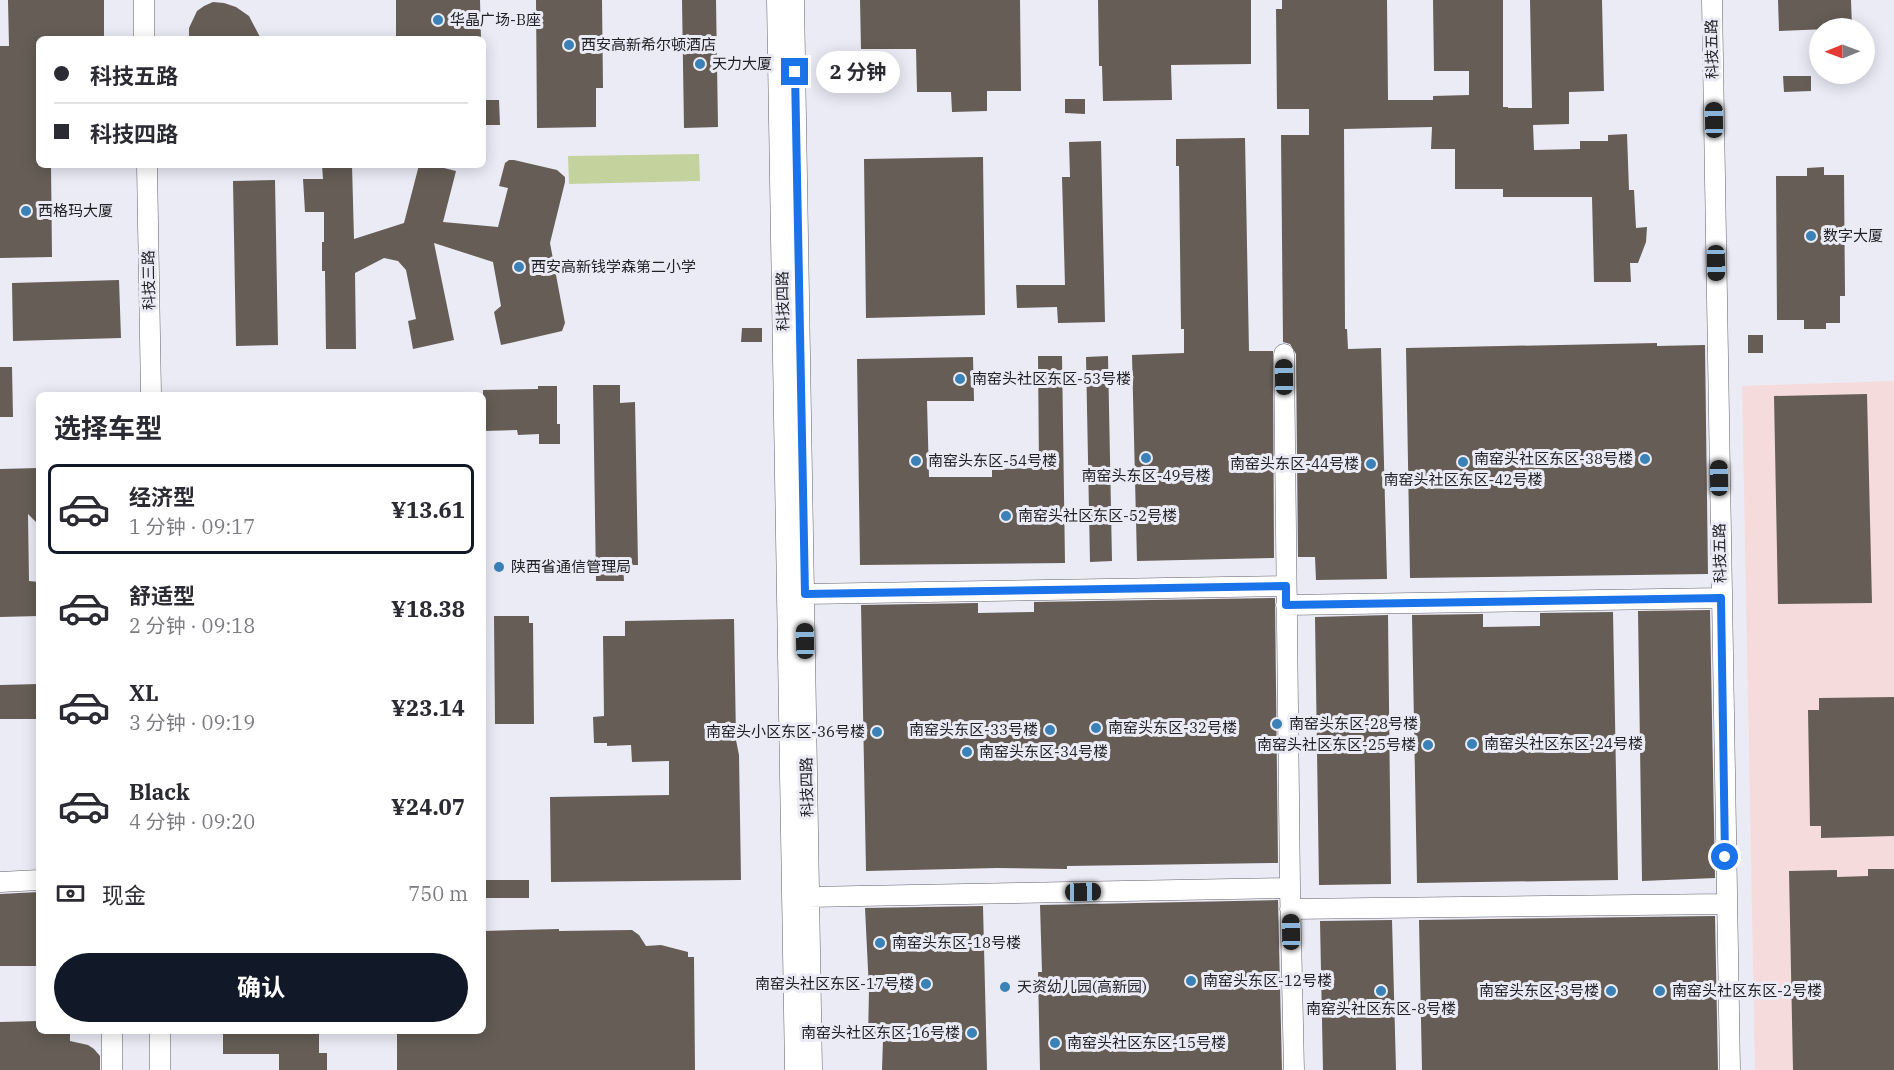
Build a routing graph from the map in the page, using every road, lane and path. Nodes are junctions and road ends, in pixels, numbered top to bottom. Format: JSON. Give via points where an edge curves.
{"nodes":[{"id":1,"x":144,"y":0,"type":"edge"},
{"id":2,"x":777,"y":0,"type":"edge"},
{"id":3,"x":794,"y":0,"type":"edge"},
{"id":4,"x":1712,"y":0,"type":"edge"},
{"id":5,"x":144,"y":36,"type":"edge"},
{"id":6,"x":147,"y":168,"type":"edge"},
{"id":7,"x":1284,"y":354,"type":"dead end"},
{"id":8,"x":151,"y":392,"type":"edge"},
{"id":9,"x":805,"y":594,"type":"junction"},
{"id":10,"x":1286,"y":595,"type":"junction"},
{"id":11,"x":1721,"y":598,"type":"junction"},
{"id":12,"x":36,"y":880,"type":"edge"},
{"id":13,"x":0,"y":882,"type":"edge"},
{"id":14,"x":1290,"y":888,"type":"junction"},
{"id":15,"x":808,"y":897,"type":"junction"},
{"id":16,"x":1725,"y":904,"type":"junction"},
{"id":17,"x":1290,"y":909,"type":"junction"},
{"id":18,"x":112,"y":1034,"type":"edge"},
{"id":19,"x":160,"y":1034,"type":"edge"},
{"id":20,"x":112,"y":1070,"type":"edge"},
{"id":21,"x":160,"y":1070,"type":"edge"},
{"id":22,"x":795,"y":1070,"type":"edge"},
{"id":23,"x":812,"y":1070,"type":"edge"},
{"id":24,"x":1294,"y":1070,"type":"edge"},
{"id":25,"x":1730,"y":1070,"type":"edge"}],
"edges":[{"from":1,"to":5,"type":"street"},
{"from":2,"to":22,"type":"street","name":"科技四路"},
{"from":3,"to":9,"type":"street","name":"科技四路"},
{"from":4,"to":11,"type":"street","name":"科技五路"},
{"from":6,"to":8,"type":"street","name":"科技三路"},
{"from":7,"to":10,"type":"street"},
{"from":9,"to":10,"type":"street"},
{"from":9,"to":15,"type":"street","name":"科技四路"},
{"from":10,"to":11,"type":"street"},
{"from":10,"to":14,"type":"street"},
{"from":11,"to":16,"type":"street","name":"科技五路"},
{"from":12,"to":13,"type":"street"},
{"from":14,"to":15,"type":"street"},
{"from":14,"to":17,"type":"street"},
{"from":15,"to":23,"type":"street","name":"科技四路"},
{"from":16,"to":17,"type":"street"},
{"from":16,"to":25,"type":"street","name":"科技五路"},
{"from":17,"to":24,"type":"street"},
{"from":18,"to":20,"type":"street"},
{"from":19,"to":21,"type":"street"}]}
